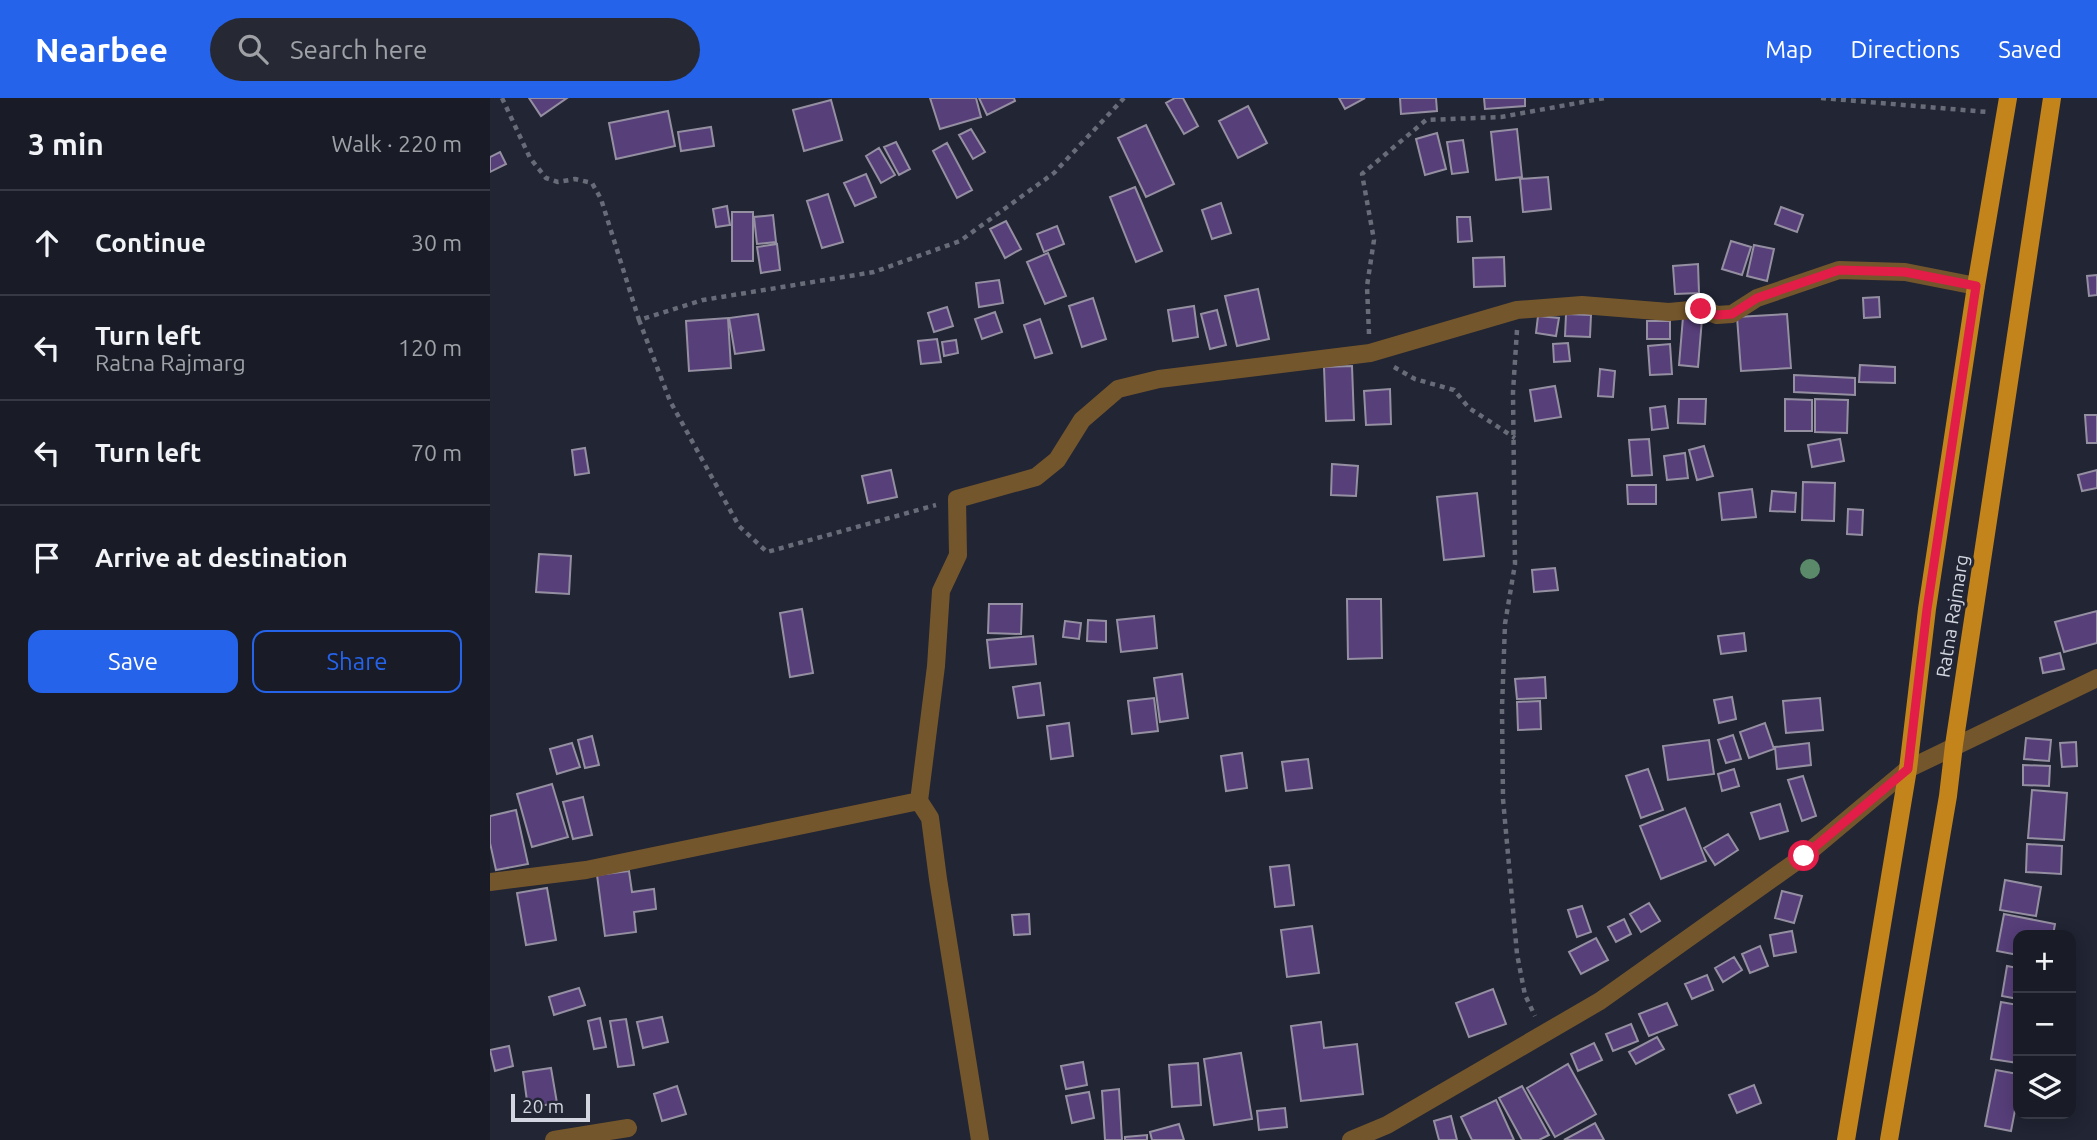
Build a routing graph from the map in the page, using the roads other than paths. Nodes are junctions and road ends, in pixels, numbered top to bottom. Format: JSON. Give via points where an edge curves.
{"nodes":[{"id":1,"x":2052,"y":98,"type":"edge"},
{"id":2,"x":2006,"y":106,"type":"edge"},
{"id":3,"x":1976,"y":286,"type":"junction"},
{"id":4,"x":2097,"y":678,"type":"edge"},
{"id":5,"x":1954,"y":745,"type":"junction"},
{"id":6,"x":1908,"y":769,"type":"junction"},
{"id":7,"x":919,"y":801,"type":"junction"},
{"id":8,"x":490,"y":882,"type":"edge"},
{"id":9,"x":628,"y":1128,"type":"dead end"},
{"id":10,"x":554,"y":1140,"type":"edge"},
{"id":11,"x":980,"y":1140,"type":"edge"},
{"id":12,"x":1351,"y":1140,"type":"edge"},
{"id":13,"x":1846,"y":1140,"type":"edge"},
{"id":14,"x":1889,"y":1140,"type":"edge"}],
"edges":[{"from":1,"to":5,"type":"main road","name":"Ratna Rajmarg"},
{"from":2,"to":3,"type":"main road","name":"Ratna Rajmarg"},
{"from":3,"to":6,"type":"main road","name":"Ratna Rajmarg"},
{"from":3,"to":7,"type":"street","via":[[1905,272],[1839,270],[1757,298],[1732,314],[1582,304],[1517,310],[1370,352],[1159,379],[1118,389],[1082,420],[1057,460],[1037,477],[957,499],[958,555],[941,592]]},
{"from":4,"to":5,"type":"street"},
{"from":5,"to":6,"type":"street"},
{"from":5,"to":14,"type":"main road","name":"Ratna Rajmarg"},
{"from":6,"to":12,"type":"street","via":[[1804,856],[1600,1001],[1387,1125]]},
{"from":6,"to":13,"type":"main road","name":"Ratna Rajmarg"},
{"from":7,"to":8,"type":"street","via":[[586,870]]},
{"from":7,"to":11,"type":"street","via":[[930,818]]},
{"from":9,"to":10,"type":"street"}]}
